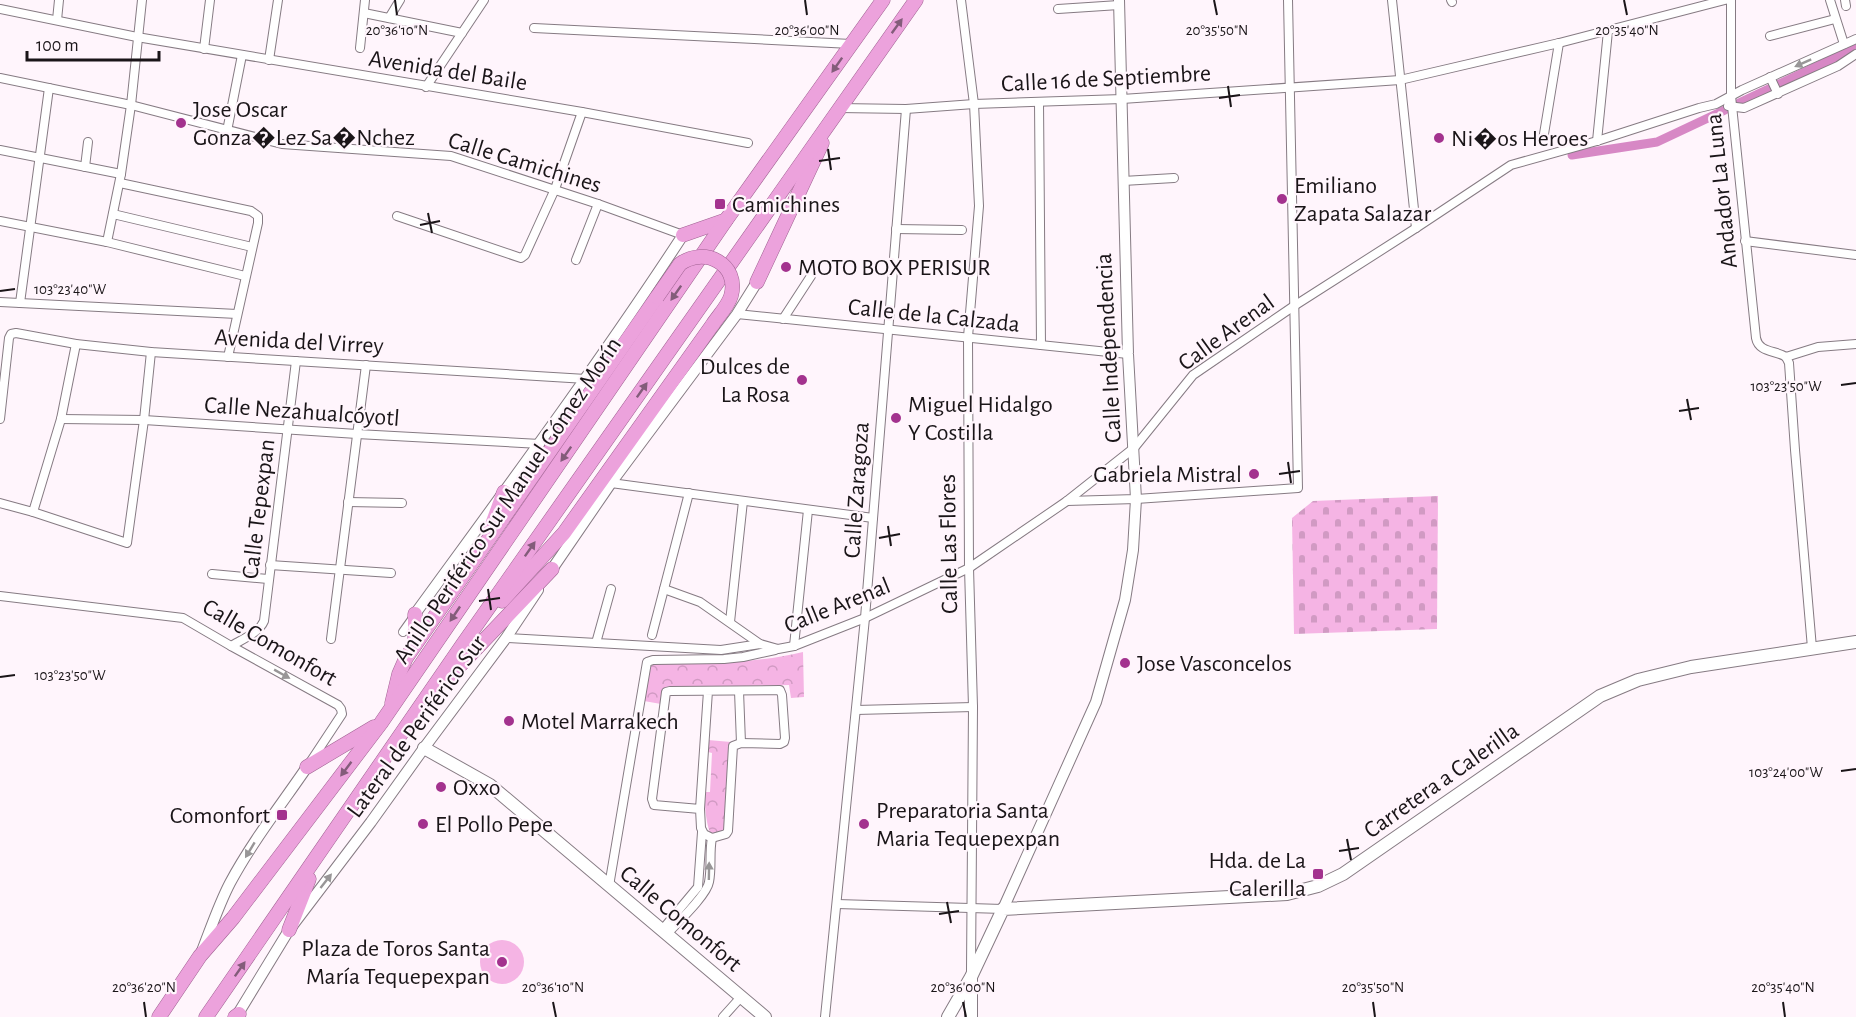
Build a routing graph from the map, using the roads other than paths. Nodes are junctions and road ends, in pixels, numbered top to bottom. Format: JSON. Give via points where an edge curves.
{"nodes":[{"id":1,"x":60,"y":0,"type":"edge"},
{"id":2,"x":142,"y":0,"type":"edge"},
{"id":3,"x":210,"y":0,"type":"edge"},
{"id":4,"x":278,"y":0,"type":"edge"},
{"id":5,"x":365,"y":0,"type":"edge"},
{"id":6,"x":400,"y":0,"type":"edge"},
{"id":7,"x":484,"y":0,"type":"edge"},
{"id":8,"x":883,"y":0,"type":"edge"},
{"id":9,"x":916,"y":0,"type":"edge"},
{"id":10,"x":961,"y":0,"type":"edge"},
{"id":11,"x":1288,"y":0,"type":"edge"},
{"id":12,"x":1392,"y":0,"type":"edge"},
{"id":13,"x":1725,"y":0,"type":"edge"},
{"id":14,"x":1731,"y":0,"type":"edge"},
{"id":15,"x":1830,"y":0,"type":"edge"},
{"id":16,"x":1119,"y":3,"type":"edge"},
{"id":17,"x":0,"y":9,"type":"edge"},
{"id":18,"x":1058,"y":9,"type":"dead end"},
{"id":19,"x":364,"y":13,"type":"junction"},
{"id":20,"x":389,"y":18,"type":"junction"},
{"id":21,"x":1835,"y":19,"type":"junction"},
{"id":22,"x":57,"y":20,"type":"junction"},
{"id":23,"x":534,"y":28,"type":"dead end"},
{"id":24,"x":1608,"y":31,"type":"junction"},
{"id":25,"x":462,"y":33,"type":"junction"},
{"id":26,"x":1770,"y":36,"type":"dead end"},
{"id":27,"x":137,"y":37,"type":"junction"},
{"id":28,"x":1856,"y":39,"type":"edge"},
{"id":29,"x":1559,"y":43,"type":"junction"},
{"id":30,"x":851,"y":44,"type":"junction"},
{"id":31,"x":1844,"y":44,"type":"junction"},
{"id":32,"x":360,"y":48,"type":"dead end"},
{"id":33,"x":204,"y":49,"type":"junction"},
{"id":34,"x":1856,"y":54,"type":"edge"},
{"id":35,"x":242,"y":55,"type":"junction"},
{"id":36,"x":269,"y":60,"type":"junction"},
{"id":37,"x":0,"y":78,"type":"edge"},
{"id":38,"x":1400,"y":80,"type":"junction"},
{"id":39,"x":1774,"y":86,"type":"junction"},
{"id":40,"x":426,"y":87,"type":"junction"},
{"id":41,"x":1290,"y":87,"type":"junction"},
{"id":42,"x":50,"y":88,"type":"junction"},
{"id":43,"x":1731,"y":96,"type":"junction"},
{"id":44,"x":1122,"y":99,"type":"junction"},
{"id":45,"x":1039,"y":102,"type":"junction"},
{"id":46,"x":974,"y":104,"type":"junction"},
{"id":47,"x":1716,"y":104,"type":"junction"},
{"id":48,"x":131,"y":105,"type":"junction"},
{"id":49,"x":1732,"y":106,"type":"junction"},
{"id":50,"x":839,"y":108,"type":"junction"},
{"id":51,"x":906,"y":109,"type":"junction"},
{"id":52,"x":582,"y":112,"type":"junction"},
{"id":53,"x":227,"y":131,"type":"junction"},
{"id":54,"x":1543,"y":140,"type":"dead end"},
{"id":55,"x":1598,"y":141,"type":"junction"},
{"id":56,"x":88,"y":142,"type":"dead end"},
{"id":57,"x":748,"y":143,"type":"dead end"},
{"id":58,"x":0,"y":150,"type":"edge"},
{"id":59,"x":41,"y":159,"type":"junction"},
{"id":60,"x":85,"y":167,"type":"junction"},
{"id":61,"x":120,"y":178,"type":"junction"},
{"id":62,"x":1173,"y":178,"type":"dead end"},
{"id":63,"x":1123,"y":181,"type":"junction"},
{"id":64,"x":555,"y":189,"type":"junction"},
{"id":65,"x":598,"y":204,"type":"junction"},
{"id":66,"x":113,"y":214,"type":"junction"},
{"id":67,"x":397,"y":216,"type":"dead end"},
{"id":68,"x":726,"y":220,"type":"junction"},
{"id":69,"x":0,"y":221,"type":"edge"},
{"id":70,"x":31,"y":227,"type":"junction"},
{"id":71,"x":1416,"y":228,"type":"junction"},
{"id":72,"x":896,"y":229,"type":"junction"},
{"id":73,"x":962,"y":230,"type":"dead end"},
{"id":74,"x":683,"y":235,"type":"junction"},
{"id":75,"x":107,"y":242,"type":"junction"},
{"id":76,"x":1745,"y":242,"type":"junction"},
{"id":77,"x":252,"y":247,"type":"junction"},
{"id":78,"x":1856,"y":255,"type":"edge"},
{"id":79,"x":576,"y":260,"type":"dead end"},
{"id":80,"x":245,"y":276,"type":"junction"},
{"id":81,"x":811,"y":276,"type":"dead end"},
{"id":82,"x":757,"y":282,"type":"joint"},
{"id":83,"x":0,"y":302,"type":"edge"},
{"id":84,"x":20,"y":303,"type":"junction"},
{"id":85,"x":1294,"y":306,"type":"junction"},
{"id":86,"x":237,"y":314,"type":"junction"},
{"id":87,"x":736,"y":314,"type":"junction"},
{"id":88,"x":783,"y":319,"type":"junction"},
{"id":89,"x":888,"y":329,"type":"junction"},
{"id":90,"x":968,"y":337,"type":"junction"},
{"id":91,"x":76,"y":344,"type":"junction"},
{"id":92,"x":1856,"y":344,"type":"edge"},
{"id":93,"x":1041,"y":345,"type":"junction"},
{"id":94,"x":152,"y":352,"type":"junction"},
{"id":95,"x":1128,"y":354,"type":"junction"},
{"id":96,"x":3,"y":355,"type":"edge"},
{"id":97,"x":228,"y":357,"type":"junction"},
{"id":98,"x":1786,"y":357,"type":"junction"},
{"id":99,"x":296,"y":361,"type":"junction"},
{"id":100,"x":366,"y":365,"type":"junction"},
{"id":101,"x":586,"y":378,"type":"junction"},
{"id":102,"x":61,"y":418,"type":"junction"},
{"id":103,"x":0,"y":419,"type":"edge"},
{"id":104,"x":144,"y":420,"type":"junction"},
{"id":105,"x":287,"y":430,"type":"junction"},
{"id":106,"x":357,"y":434,"type":"junction"},
{"id":107,"x":540,"y":444,"type":"junction"},
{"id":108,"x":1134,"y":448,"type":"junction"},
{"id":109,"x":611,"y":483,"type":"junction"},
{"id":110,"x":504,"y":492,"type":"junction"},
{"id":111,"x":689,"y":493,"type":"junction"},
{"id":112,"x":1136,"y":499,"type":"junction"},
{"id":113,"x":743,"y":501,"type":"junction"},
{"id":114,"x":1068,"y":501,"type":"junction"},
{"id":115,"x":348,"y":502,"type":"junction"},
{"id":116,"x":0,"y":503,"type":"edge"},
{"id":117,"x":402,"y":504,"type":"dead end"},
{"id":118,"x":808,"y":510,"type":"junction"},
{"id":119,"x":33,"y":512,"type":"junction"},
{"id":120,"x":873,"y":518,"type":"junction"},
{"id":121,"x":482,"y":549,"type":"junction"},
{"id":122,"x":270,"y":566,"type":"junction"},
{"id":123,"x":969,"y":568,"type":"junction"},
{"id":124,"x":552,"y":569,"type":"junction"},
{"id":125,"x":339,"y":570,"type":"junction"},
{"id":126,"x":391,"y":573,"type":"dead end"},
{"id":127,"x":212,"y":574,"type":"dead end"},
{"id":128,"x":268,"y":579,"type":"junction"},
{"id":129,"x":611,"y":589,"type":"dead end"},
{"id":130,"x":664,"y":589,"type":"junction"},
{"id":131,"x":0,"y":596,"type":"edge"},
{"id":132,"x":416,"y":614,"type":"junction"},
{"id":133,"x":866,"y":618,"type":"junction"},
{"id":134,"x":730,"y":622,"type":"junction"},
{"id":135,"x":404,"y":632,"type":"dead end"},
{"id":136,"x":652,"y":635,"type":"dead end"},
{"id":137,"x":506,"y":638,"type":"junction"},
{"id":138,"x":331,"y":639,"type":"dead end"},
{"id":139,"x":1856,"y":642,"type":"edge"},
{"id":140,"x":596,"y":643,"type":"junction"},
{"id":141,"x":463,"y":644,"type":"junction"},
{"id":142,"x":760,"y":644,"type":"junction"},
{"id":143,"x":415,"y":645,"type":"junction"},
{"id":144,"x":231,"y":646,"type":"junction"},
{"id":145,"x":794,"y":646,"type":"junction"},
{"id":146,"x":1812,"y":648,"type":"junction"},
{"id":147,"x":778,"y":649,"type":"junction"},
{"id":148,"x":708,"y":691,"type":"junction"},
{"id":149,"x":739,"y":691,"type":"junction"},
{"id":150,"x":973,"y":707,"type":"junction"},
{"id":151,"x":391,"y":708,"type":"junction"},
{"id":152,"x":419,"y":709,"type":"junction"},
{"id":153,"x":856,"y":710,"type":"junction"},
{"id":154,"x":381,"y":723,"type":"junction"},
{"id":155,"x":741,"y":743,"type":"junction"},
{"id":156,"x":424,"y":748,"type":"junction"},
{"id":157,"x":307,"y":767,"type":"junction"},
{"id":158,"x":700,"y":809,"type":"junction"},
{"id":159,"x":702,"y":832,"type":"junction"},
{"id":160,"x":712,"y":838,"type":"junction"},
{"id":161,"x":316,"y":859,"type":"junction"},
{"id":162,"x":609,"y":886,"type":"junction"},
{"id":163,"x":837,"y":904,"type":"junction"},
{"id":164,"x":971,"y":909,"type":"junction"},
{"id":165,"x":1003,"y":909,"type":"junction"},
{"id":166,"x":290,"y":930,"type":"junction"},
{"id":167,"x":665,"y":932,"type":"junction"},
{"id":168,"x":200,"y":956,"type":"junction"},
{"id":169,"x":971,"y":977,"type":"junction"},
{"id":170,"x":741,"y":997,"type":"junction"},
{"id":171,"x":159,"y":1015,"type":"edge"},
{"id":172,"x":237,"y":1016,"type":"edge"},
{"id":173,"x":207,"y":1017,"type":"edge"},
{"id":174,"x":723,"y":1017,"type":"edge"},
{"id":175,"x":765,"y":1017,"type":"edge"},
{"id":176,"x":825,"y":1017,"type":"edge"},
{"id":177,"x":948,"y":1017,"type":"edge"},
{"id":178,"x":971,"y":1017,"type":"edge"}],
"edges":[{"from":1,"to":22,"type":"street"},
{"from":2,"to":27,"type":"street"},
{"from":3,"to":33,"type":"street"},
{"from":4,"to":36,"type":"street"},
{"from":5,"to":19,"type":"street"},
{"from":6,"to":20,"type":"street"},
{"from":7,"to":25,"type":"street"},
{"from":8,"to":30,"type":"highway","name":"Anillo Periférico Sur Manuel Gómez Morín"},
{"from":50,"to":9,"type":"highway","name":"Anillo Periférico Sur Manuel Gómez Morín","one_way":true},
{"from":10,"to":46,"type":"street","name":"Calle Las Flores"},
{"from":11,"to":41,"type":"street"},
{"from":12,"to":38,"type":"street"},
{"from":13,"to":24,"type":"street","name":"Calle 16 de Septiembre"},
{"from":14,"to":43,"type":"street","name":"Andador La Luna"},
{"from":15,"to":21,"type":"street"},
{"from":16,"to":18,"type":"street"},
{"from":16,"to":44,"type":"street","name":"Calle Independencia"},
{"from":17,"to":22,"type":"street","name":"Avenida del Baile"},
{"from":19,"to":20,"type":"street"},
{"from":19,"to":32,"type":"street"},
{"from":20,"to":25,"type":"street"},
{"from":21,"to":26,"type":"street"},
{"from":21,"to":31,"type":"street"},
{"from":22,"to":27,"type":"street","name":"Avenida del Baile"},
{"from":23,"to":30,"type":"street"},
{"from":24,"to":29,"type":"street","name":"Calle 16 de Septiembre"},
{"from":24,"to":55,"type":"street"},
{"from":25,"to":40,"type":"street"},
{"from":27,"to":33,"type":"street","name":"Avenida del Baile"},
{"from":27,"to":48,"type":"street"},
{"from":28,"to":31,"type":"street","name":"Calle Arenal"},
{"from":29,"to":38,"type":"street","name":"Calle 16 de Septiembre"},
{"from":29,"to":54,"type":"street"},
{"from":30,"to":68,"type":"highway","name":"Anillo Periférico Sur Manuel Gómez Morín","one_way":true},
{"from":31,"to":39,"type":"street","name":"Calle Arenal","one_way":true},
{"from":33,"to":35,"type":"street","name":"Avenida del Baile"},
{"from":34,"to":39,"type":"street","name":"Calle Arenal","via":[[1838,66]]},
{"from":35,"to":36,"type":"street","name":"Avenida del Baile"},
{"from":35,"to":53,"type":"street"},
{"from":36,"to":40,"type":"street","name":"Avenida del Baile"},
{"from":37,"to":42,"type":"street","name":"Calle Camichines"},
{"from":38,"to":41,"type":"street","name":"Calle 16 de Septiembre"},
{"from":38,"to":71,"type":"street"},
{"from":39,"to":43,"type":"street","name":"Calle Arenal"},
{"from":39,"to":49,"type":"street","name":"Calle Arenal","via":[[1744,108]]},
{"from":40,"to":52,"type":"street","name":"Avenida del Baile"},
{"from":41,"to":44,"type":"street","name":"Calle 16 de Septiembre"},
{"from":41,"to":85,"type":"street"},
{"from":42,"to":48,"type":"street","name":"Calle Camichines"},
{"from":42,"to":59,"type":"street"},
{"from":43,"to":47,"type":"street","name":"Calle Arenal"},
{"from":43,"to":49,"type":"street","name":"Andador La Luna"},
{"from":44,"to":45,"type":"street","name":"Calle 16 de Septiembre"},
{"from":44,"to":63,"type":"street","name":"Calle Independencia"},
{"from":45,"to":46,"type":"street","name":"Calle 16 de Septiembre"},
{"from":45,"to":93,"type":"street"},
{"from":46,"to":51,"type":"street","name":"Calle 16 de Septiembre"},
{"from":46,"to":90,"type":"street","name":"Calle Las Flores","via":[[979,206]]},
{"from":47,"to":49,"type":"street","name":"Calle Arenal"},
{"from":47,"to":55,"type":"street","name":"Calle Arenal"},
{"from":48,"to":53,"type":"street","name":"Calle Camichines"},
{"from":48,"to":61,"type":"street"},
{"from":49,"to":76,"type":"street","name":"Andador La Luna"},
{"from":50,"to":51,"type":"street","name":"Calle 16 de Septiembre"},
{"from":50,"to":82,"type":"highway"},
{"from":141,"to":50,"type":"highway","name":"Anillo Periférico Sur Manuel Gómez Morín","one_way":true},
{"from":51,"to":72,"type":"street","name":"Calle Zaragoza"},
{"from":52,"to":57,"type":"street","name":"Avenida del Baile"},
{"from":52,"to":64,"type":"street"},
{"from":53,"to":64,"type":"street","name":"Calle Camichines","via":[[282,144],[451,156]]},
{"from":55,"to":71,"type":"street","name":"Calle Arenal","via":[[1511,165]]},
{"from":56,"to":60,"type":"street"},
{"from":58,"to":59,"type":"street"},
{"from":59,"to":60,"type":"street"},
{"from":59,"to":70,"type":"street"},
{"from":60,"to":61,"type":"street"},
{"from":61,"to":66,"type":"street"},
{"from":61,"to":77,"type":"street","via":[[252,211],[258,216]]},
{"from":62,"to":63,"type":"street"},
{"from":63,"to":95,"type":"street","name":"Calle Independencia"},
{"from":64,"to":65,"type":"street","name":"Calle Camichines"},
{"from":64,"to":67,"type":"street","via":[[521,258]]},
{"from":65,"to":74,"type":"street","name":"Calle Camichines"},
{"from":65,"to":79,"type":"street"},
{"from":66,"to":75,"type":"street"},
{"from":66,"to":77,"type":"street"},
{"from":68,"to":74,"type":"highway"},
{"from":68,"to":151,"type":"highway","name":"Anillo Periférico Sur Manuel Gómez Morín","one_way":true},
{"from":69,"to":70,"type":"street"},
{"from":70,"to":75,"type":"street"},
{"from":70,"to":84,"type":"street"},
{"from":71,"to":85,"type":"street","name":"Calle Arenal"},
{"from":72,"to":73,"type":"street"},
{"from":72,"to":89,"type":"street","name":"Calle Zaragoza"},
{"from":74,"to":101,"type":"street"},
{"from":75,"to":80,"type":"street"},
{"from":76,"to":78,"type":"street"},
{"from":76,"to":98,"type":"street","name":"Andador La Luna","via":[[1757,345]]},
{"from":77,"to":80,"type":"street"},
{"from":80,"to":86,"type":"street"},
{"from":81,"to":88,"type":"street"},
{"from":82,"to":87,"type":"street","name":"Lateral de Periférico Sur"},
{"from":83,"to":84,"type":"street"},
{"from":84,"to":86,"type":"street"},
{"from":85,"to":108,"type":"street","name":"Calle Arenal","via":[[1193,375]]},
{"from":85,"to":112,"type":"street","via":[[1298,488]]},
{"from":86,"to":97,"type":"street"},
{"from":87,"to":88,"type":"street","name":"Calle de la Calzada"},
{"from":87,"to":109,"type":"street","name":"Lateral de Periférico Sur"},
{"from":88,"to":89,"type":"street","name":"Calle de la Calzada"},
{"from":89,"to":90,"type":"street","name":"Calle de la Calzada"},
{"from":89,"to":120,"type":"street","name":"Calle Zaragoza"},
{"from":90,"to":93,"type":"street","name":"Calle de la Calzada"},
{"from":90,"to":123,"type":"street","name":"Calle Las Flores"},
{"from":91,"to":94,"type":"street","name":"Avenida del Virrey"},
{"from":91,"to":96,"type":"street","name":"Avenida del Virrey","via":[[16,333],[11,334]]},
{"from":91,"to":102,"type":"street"},
{"from":92,"to":98,"type":"street","via":[[1818,347]]},
{"from":93,"to":95,"type":"street","name":"Calle de la Calzada"},
{"from":94,"to":97,"type":"street","name":"Avenida del Virrey"},
{"from":94,"to":104,"type":"street"},
{"from":95,"to":108,"type":"street","name":"Calle Independencia"},
{"from":96,"to":103,"type":"street"},
{"from":97,"to":99,"type":"street","name":"Avenida del Virrey"},
{"from":98,"to":146,"type":"street"},
{"from":99,"to":100,"type":"street","name":"Avenida del Virrey"},
{"from":99,"to":105,"type":"street","name":"Calle Tepexpan"},
{"from":100,"to":101,"type":"street","name":"Avenida del Virrey"},
{"from":100,"to":106,"type":"street"},
{"from":101,"to":107,"type":"street"},
{"from":102,"to":104,"type":"street","name":"Calle Nezahualcóyotl"},
{"from":102,"to":119,"type":"street"},
{"from":104,"to":105,"type":"street","name":"Calle Nezahualcóyotl"},
{"from":104,"to":119,"type":"street","via":[[127,543]]},
{"from":105,"to":106,"type":"street","name":"Calle Nezahualcóyotl"},
{"from":105,"to":122,"type":"street","name":"Calle Tepexpan"},
{"from":106,"to":107,"type":"street","name":"Calle Nezahualcóyotl"},
{"from":106,"to":115,"type":"street"},
{"from":107,"to":110,"type":"street"},
{"from":108,"to":112,"type":"street","name":"Calle Independencia"},
{"from":108,"to":114,"type":"street","name":"Calle Arenal"},
{"from":109,"to":111,"type":"street"},
{"from":109,"to":124,"type":"street","name":"Lateral de Periférico Sur"},
{"from":110,"to":121,"type":"highway"},
{"from":110,"to":132,"type":"street"},
{"from":111,"to":113,"type":"street"},
{"from":111,"to":130,"type":"street"},
{"from":112,"to":114,"type":"street"},
{"from":112,"to":165,"type":"street","name":"Calle Independencia","via":[[1125,600],[1096,702]]},
{"from":113,"to":118,"type":"street"},
{"from":113,"to":134,"type":"street"},
{"from":114,"to":123,"type":"street","name":"Calle Arenal"},
{"from":115,"to":117,"type":"street"},
{"from":115,"to":125,"type":"street"},
{"from":116,"to":119,"type":"street"},
{"from":118,"to":120,"type":"street"},
{"from":118,"to":145,"type":"street"},
{"from":120,"to":133,"type":"street","name":"Calle Zaragoza"},
{"from":121,"to":141,"type":"highway","bridge":true,"via":[[680,264],[699,256],[714,259],[726,269],[731,279],[730,300],[564,533]]},
{"from":121,"to":143,"type":"highway"},
{"from":122,"to":125,"type":"street"},
{"from":122,"to":128,"type":"street","name":"Calle Tepexpan"},
{"from":123,"to":133,"type":"street","name":"Calle Arenal"},
{"from":123,"to":150,"type":"street","name":"Calle Las Flores"},
{"from":124,"to":137,"type":"street","name":"Lateral de Periférico Sur"},
{"from":124,"to":152,"type":"highway"},
{"from":125,"to":126,"type":"street"},
{"from":125,"to":138,"type":"street"},
{"from":127,"to":128,"type":"street"},
{"from":128,"to":144,"type":"street","name":"Calle Tepexpan","via":[[262,626]]},
{"from":129,"to":140,"type":"street"},
{"from":130,"to":134,"type":"street","via":[[700,602]]},
{"from":130,"to":136,"type":"street"},
{"from":131,"to":144,"type":"street","name":"Calle Comonfort","via":[[183,618]]},
{"from":132,"to":135,"type":"street"},
{"from":132,"to":143,"type":"highway"},
{"from":133,"to":145,"type":"street","name":"Calle Arenal"},
{"from":133,"to":153,"type":"street","name":"Calle Zaragoza"},
{"from":134,"to":142,"type":"street"},
{"from":137,"to":140,"type":"street","name":"Calle Arenal"},
{"from":137,"to":156,"type":"street","name":"Lateral de Periférico Sur"},
{"from":139,"to":146,"type":"main road","name":"Carretera a Calerilla"},
{"from":140,"to":142,"type":"street","name":"Calle Arenal","via":[[721,650]]},
{"from":141,"to":152,"type":"highway","name":"Anillo Periférico Sur Manuel Gómez Morín"},
{"from":142,"to":147,"type":"street","name":"Calle Arenal"},
{"from":143,"to":151,"type":"highway","via":[[399,674]]},
{"from":144,"to":157,"type":"street","name":"Calle Comonfort","one_way":true,"via":[[341,709],[342,714]]},
{"from":145,"to":147,"type":"street","name":"Calle Arenal"},
{"from":146,"to":165,"type":"main road","name":"Carretera a Calerilla","via":[[1691,667],[1638,680],[1600,696],[1343,873],[1318,886],[1287,894]]},
{"from":147,"to":162,"type":"street","via":[[724,659],[647,662]]},
{"from":148,"to":149,"type":"street"},
{"from":148,"to":158,"type":"street"},
{"from":148,"to":158,"type":"street","via":[[666,692],[652,799],[656,805]]},
{"from":149,"to":155,"type":"street"},
{"from":149,"to":155,"type":"street","via":[[781,691],[785,738],[780,744]]},
{"from":150,"to":153,"type":"street"},
{"from":150,"to":164,"type":"street","name":"Calle Las Flores"},
{"from":151,"to":154,"type":"highway","name":"Anillo Periférico Sur Manuel Gómez Morín"},
{"from":152,"to":161,"type":"highway","name":"Anillo Periférico Sur Manuel Gómez Morín"},
{"from":153,"to":163,"type":"street","name":"Calle Zaragoza"},
{"from":154,"to":157,"type":"highway"},
{"from":154,"to":168,"type":"highway","name":"Anillo Periférico Sur Manuel Gómez Morín","one_way":true},
{"from":155,"to":160,"type":"street","via":[[733,747],[728,831]]},
{"from":156,"to":162,"type":"main road","name":"Calle Comonfort","via":[[490,785]]},
{"from":166,"to":156,"type":"street","name":"Lateral de Periférico Sur","one_way":true},
{"from":157,"to":168,"type":"street","one_way":true,"via":[[231,881]]},
{"from":158,"to":159,"type":"street"},
{"from":159,"to":160,"type":"street"},
{"from":159,"to":167,"type":"street","via":[[698,887]]},
{"from":167,"to":160,"type":"street","one_way":true,"via":[[708,887]]},
{"from":161,"to":166,"type":"highway"},
{"from":173,"to":161,"type":"highway","name":"Anillo Periférico Sur Manuel Gómez Morín","one_way":true},
{"from":162,"to":167,"type":"main road","name":"Calle Comonfort"},
{"from":163,"to":164,"type":"street"},
{"from":163,"to":176,"type":"street","name":"Calle Zaragoza"},
{"from":164,"to":165,"type":"street"},
{"from":164,"to":169,"type":"street","name":"Calle Las Flores"},
{"from":165,"to":169,"type":"main road","name":"Calle Independencia"},
{"from":166,"to":172,"type":"street","name":"Lateral de Periférico Sur"},
{"from":167,"to":170,"type":"main road","name":"Calle Comonfort"},
{"from":168,"to":171,"type":"highway","name":"Anillo Periférico Sur Manuel Gómez Morín"},
{"from":169,"to":177,"type":"main road","name":"Calle Independencia"},
{"from":169,"to":178,"type":"main road","name":"Calle Las Flores"},
{"from":170,"to":174,"type":"street"},
{"from":170,"to":175,"type":"main road","name":"Calle Comonfort"}]}
